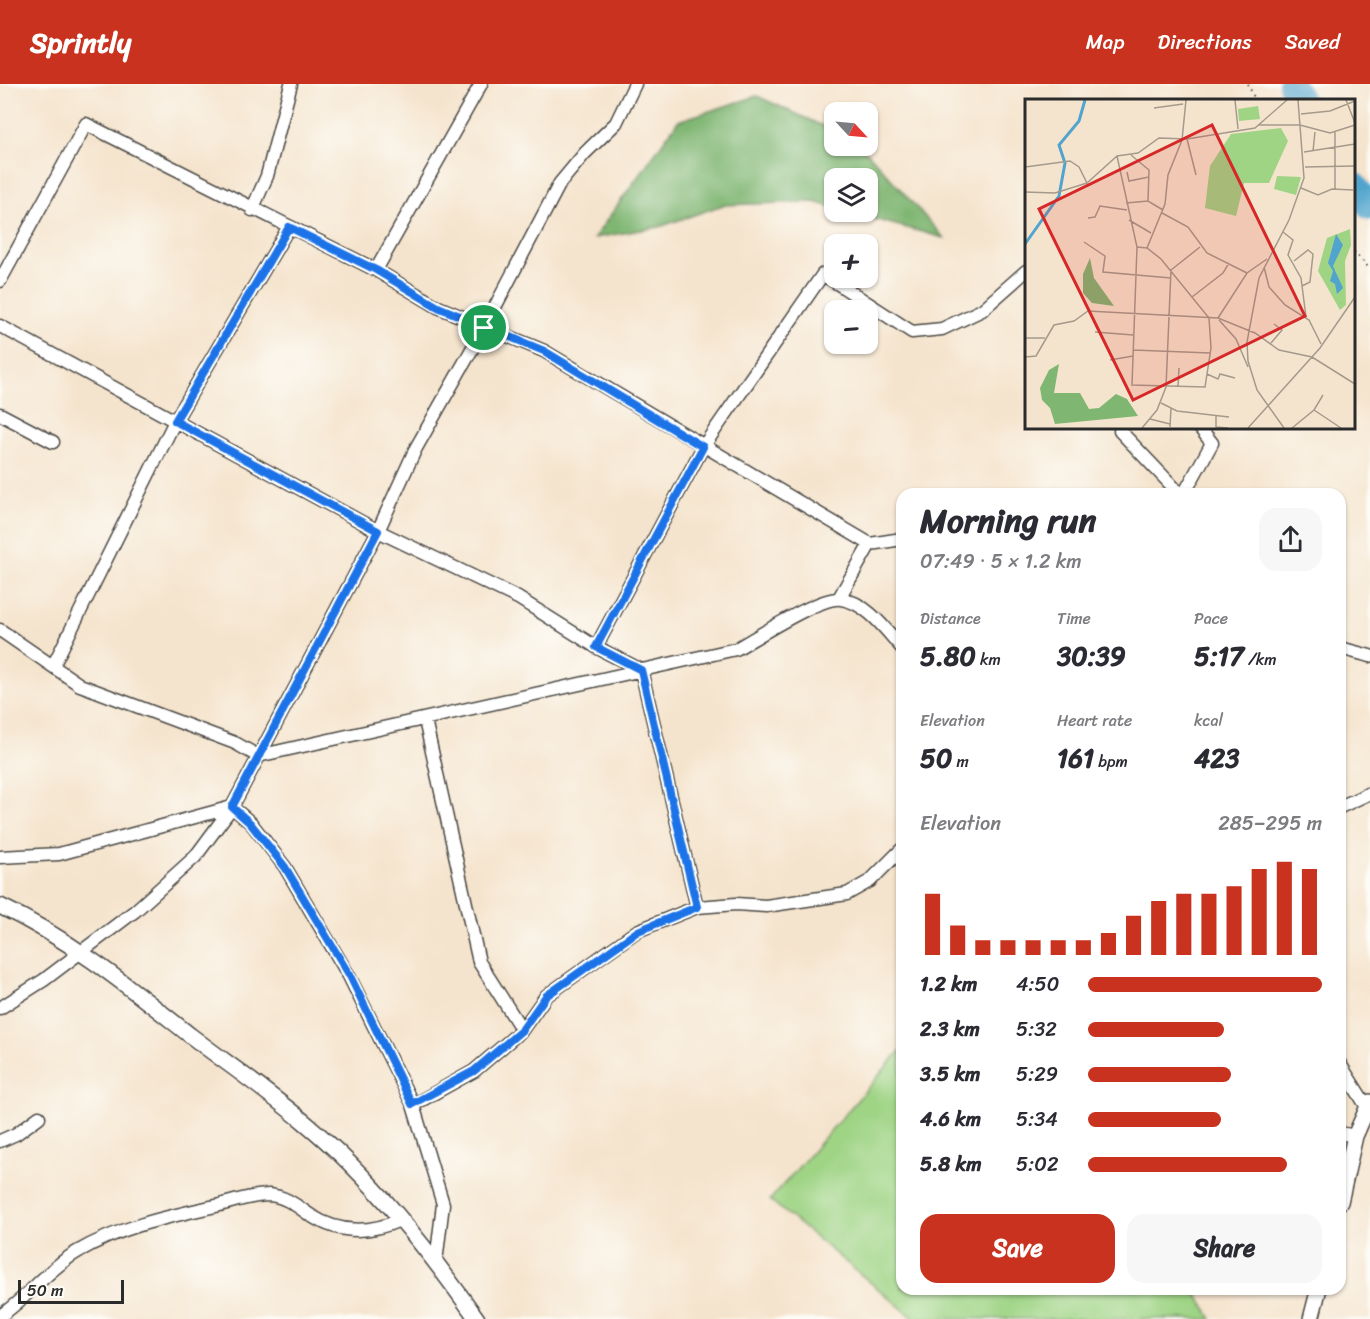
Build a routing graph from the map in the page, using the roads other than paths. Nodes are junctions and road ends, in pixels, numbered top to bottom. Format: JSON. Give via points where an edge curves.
{"nodes":[{"id":1,"x":291,"y":84,"type":"edge"},
{"id":2,"x":480,"y":84,"type":"edge"},
{"id":3,"x":635,"y":84,"type":"edge"},
{"id":4,"x":252,"y":210,"type":"junction"},
{"id":5,"x":289,"y":227,"type":"junction"},
{"id":6,"x":376,"y":270,"type":"junction"},
{"id":7,"x":1025,"y":272,"type":"edge"},
{"id":8,"x":0,"y":281,"type":"edge"},
{"id":9,"x":0,"y":326,"type":"edge"},
{"id":10,"x":484,"y":328,"type":"junction"},
{"id":11,"x":0,"y":414,"type":"edge"},
{"id":12,"x":175,"y":421,"type":"junction"},
{"id":13,"x":1201,"y":429,"type":"edge"},
{"id":14,"x":1120,"y":431,"type":"dead end"},
{"id":15,"x":53,"y":442,"type":"dead end"},
{"id":16,"x":703,"y":447,"type":"junction"},
{"id":17,"x":1176,"y":488,"type":"edge"},
{"id":18,"x":1186,"y":488,"type":"edge"},
{"id":19,"x":378,"y":531,"type":"junction"},
{"id":20,"x":896,"y":539,"type":"edge"},
{"id":21,"x":870,"y":544,"type":"junction"},
{"id":22,"x":839,"y":598,"type":"junction"},
{"id":23,"x":0,"y":630,"type":"edge"},
{"id":24,"x":896,"y":642,"type":"edge"},
{"id":25,"x":596,"y":647,"type":"junction"},
{"id":26,"x":1346,"y":650,"type":"edge"},
{"id":27,"x":1370,"y":656,"type":"edge"},
{"id":28,"x":52,"y":666,"type":"junction"},
{"id":29,"x":641,"y":670,"type":"junction"},
{"id":30,"x":425,"y":720,"type":"junction"},
{"id":31,"x":258,"y":756,"type":"junction"},
{"id":32,"x":1370,"y":793,"type":"edge"},
{"id":33,"x":1346,"y":804,"type":"edge"},
{"id":34,"x":232,"y":807,"type":"junction"},
{"id":35,"x":896,"y":855,"type":"edge"},
{"id":36,"x":0,"y":857,"type":"edge"},
{"id":37,"x":0,"y":906,"type":"edge"},
{"id":38,"x":697,"y":907,"type":"junction"},
{"id":39,"x":82,"y":950,"type":"junction"},
{"id":40,"x":0,"y":1008,"type":"edge"},
{"id":41,"x":522,"y":1030,"type":"junction"},
{"id":42,"x":1346,"y":1073,"type":"edge"},
{"id":43,"x":412,"y":1104,"type":"junction"},
{"id":44,"x":1369,"y":1106,"type":"edge"},
{"id":45,"x":39,"y":1117,"type":"dead end"},
{"id":46,"x":1346,"y":1134,"type":"edge"},
{"id":47,"x":1355,"y":1136,"type":"junction"},
{"id":48,"x":0,"y":1141,"type":"edge"},
{"id":49,"x":1346,"y":1176,"type":"edge"},
{"id":50,"x":400,"y":1220,"type":"junction"},
{"id":51,"x":436,"y":1262,"type":"junction"},
{"id":52,"x":1317,"y":1295,"type":"edge"},
{"id":53,"x":0,"y":1316,"type":"edge"},
{"id":54,"x":477,"y":1319,"type":"edge"},
{"id":55,"x":1311,"y":1319,"type":"edge"}],
"edges":[{"from":1,"to":4,"type":"street","via":[[267,176]]},
{"from":2,"to":6,"type":"street"},
{"from":3,"to":10,"type":"street","via":[[616,123],[560,183]]},
{"from":4,"to":5,"type":"street"},
{"from":4,"to":8,"type":"street","via":[[86,124]]},
{"from":5,"to":6,"type":"street"},
{"from":5,"to":12,"type":"street"},
{"from":6,"to":10,"type":"street","via":[[438,307]]},
{"from":7,"to":16,"type":"street","via":[[982,310],[942,329],[912,332],[823,274]]},
{"from":9,"to":12,"type":"street"},
{"from":10,"to":16,"type":"street","via":[[544,351]]},
{"from":10,"to":19,"type":"street","via":[[416,448]]},
{"from":11,"to":15,"type":"street"},
{"from":12,"to":19,"type":"street"},
{"from":12,"to":28,"type":"street"},
{"from":13,"to":18,"type":"street","via":[[1212,443]]},
{"from":14,"to":17,"type":"street"},
{"from":16,"to":21,"type":"street"},
{"from":16,"to":25,"type":"street"},
{"from":19,"to":25,"type":"street","via":[[518,598]]},
{"from":19,"to":31,"type":"street"},
{"from":20,"to":21,"type":"street"},
{"from":21,"to":22,"type":"street"},
{"from":22,"to":24,"type":"street","via":[[864,610]]},
{"from":22,"to":29,"type":"street","via":[[802,612],[736,649]]},
{"from":23,"to":28,"type":"street"},
{"from":25,"to":29,"type":"street"},
{"from":26,"to":27,"type":"street"},
{"from":28,"to":31,"type":"street","via":[[80,685],[235,743]]},
{"from":29,"to":30,"type":"street"},
{"from":29,"to":38,"type":"street"},
{"from":30,"to":31,"type":"street"},
{"from":30,"to":41,"type":"street","via":[[479,963]]},
{"from":31,"to":34,"type":"street"},
{"from":32,"to":33,"type":"street"},
{"from":34,"to":36,"type":"street","via":[[59,854]]},
{"from":34,"to":39,"type":"street","via":[[195,856],[135,911]]},
{"from":34,"to":43,"type":"street","via":[[285,867],[350,976]]},
{"from":35,"to":38,"type":"street","via":[[870,881],[847,894],[766,906]]},
{"from":37,"to":39,"type":"street"},
{"from":38,"to":41,"type":"street","via":[[638,931],[546,996]]},
{"from":39,"to":40,"type":"street"},
{"from":39,"to":50,"type":"street","via":[[303,1121]]},
{"from":41,"to":43,"type":"street","via":[[474,1071]]},
{"from":42,"to":44,"type":"street"},
{"from":43,"to":51,"type":"street","via":[[443,1204]]},
{"from":44,"to":47,"type":"street"},
{"from":45,"to":48,"type":"street"},
{"from":46,"to":47,"type":"street"},
{"from":47,"to":49,"type":"street"},
{"from":50,"to":51,"type":"street"},
{"from":50,"to":53,"type":"street","via":[[381,1229],[357,1232],[324,1224],[290,1201],[266,1195],[159,1218],[76,1252]]},
{"from":51,"to":54,"type":"street"},
{"from":52,"to":55,"type":"street"}]}
